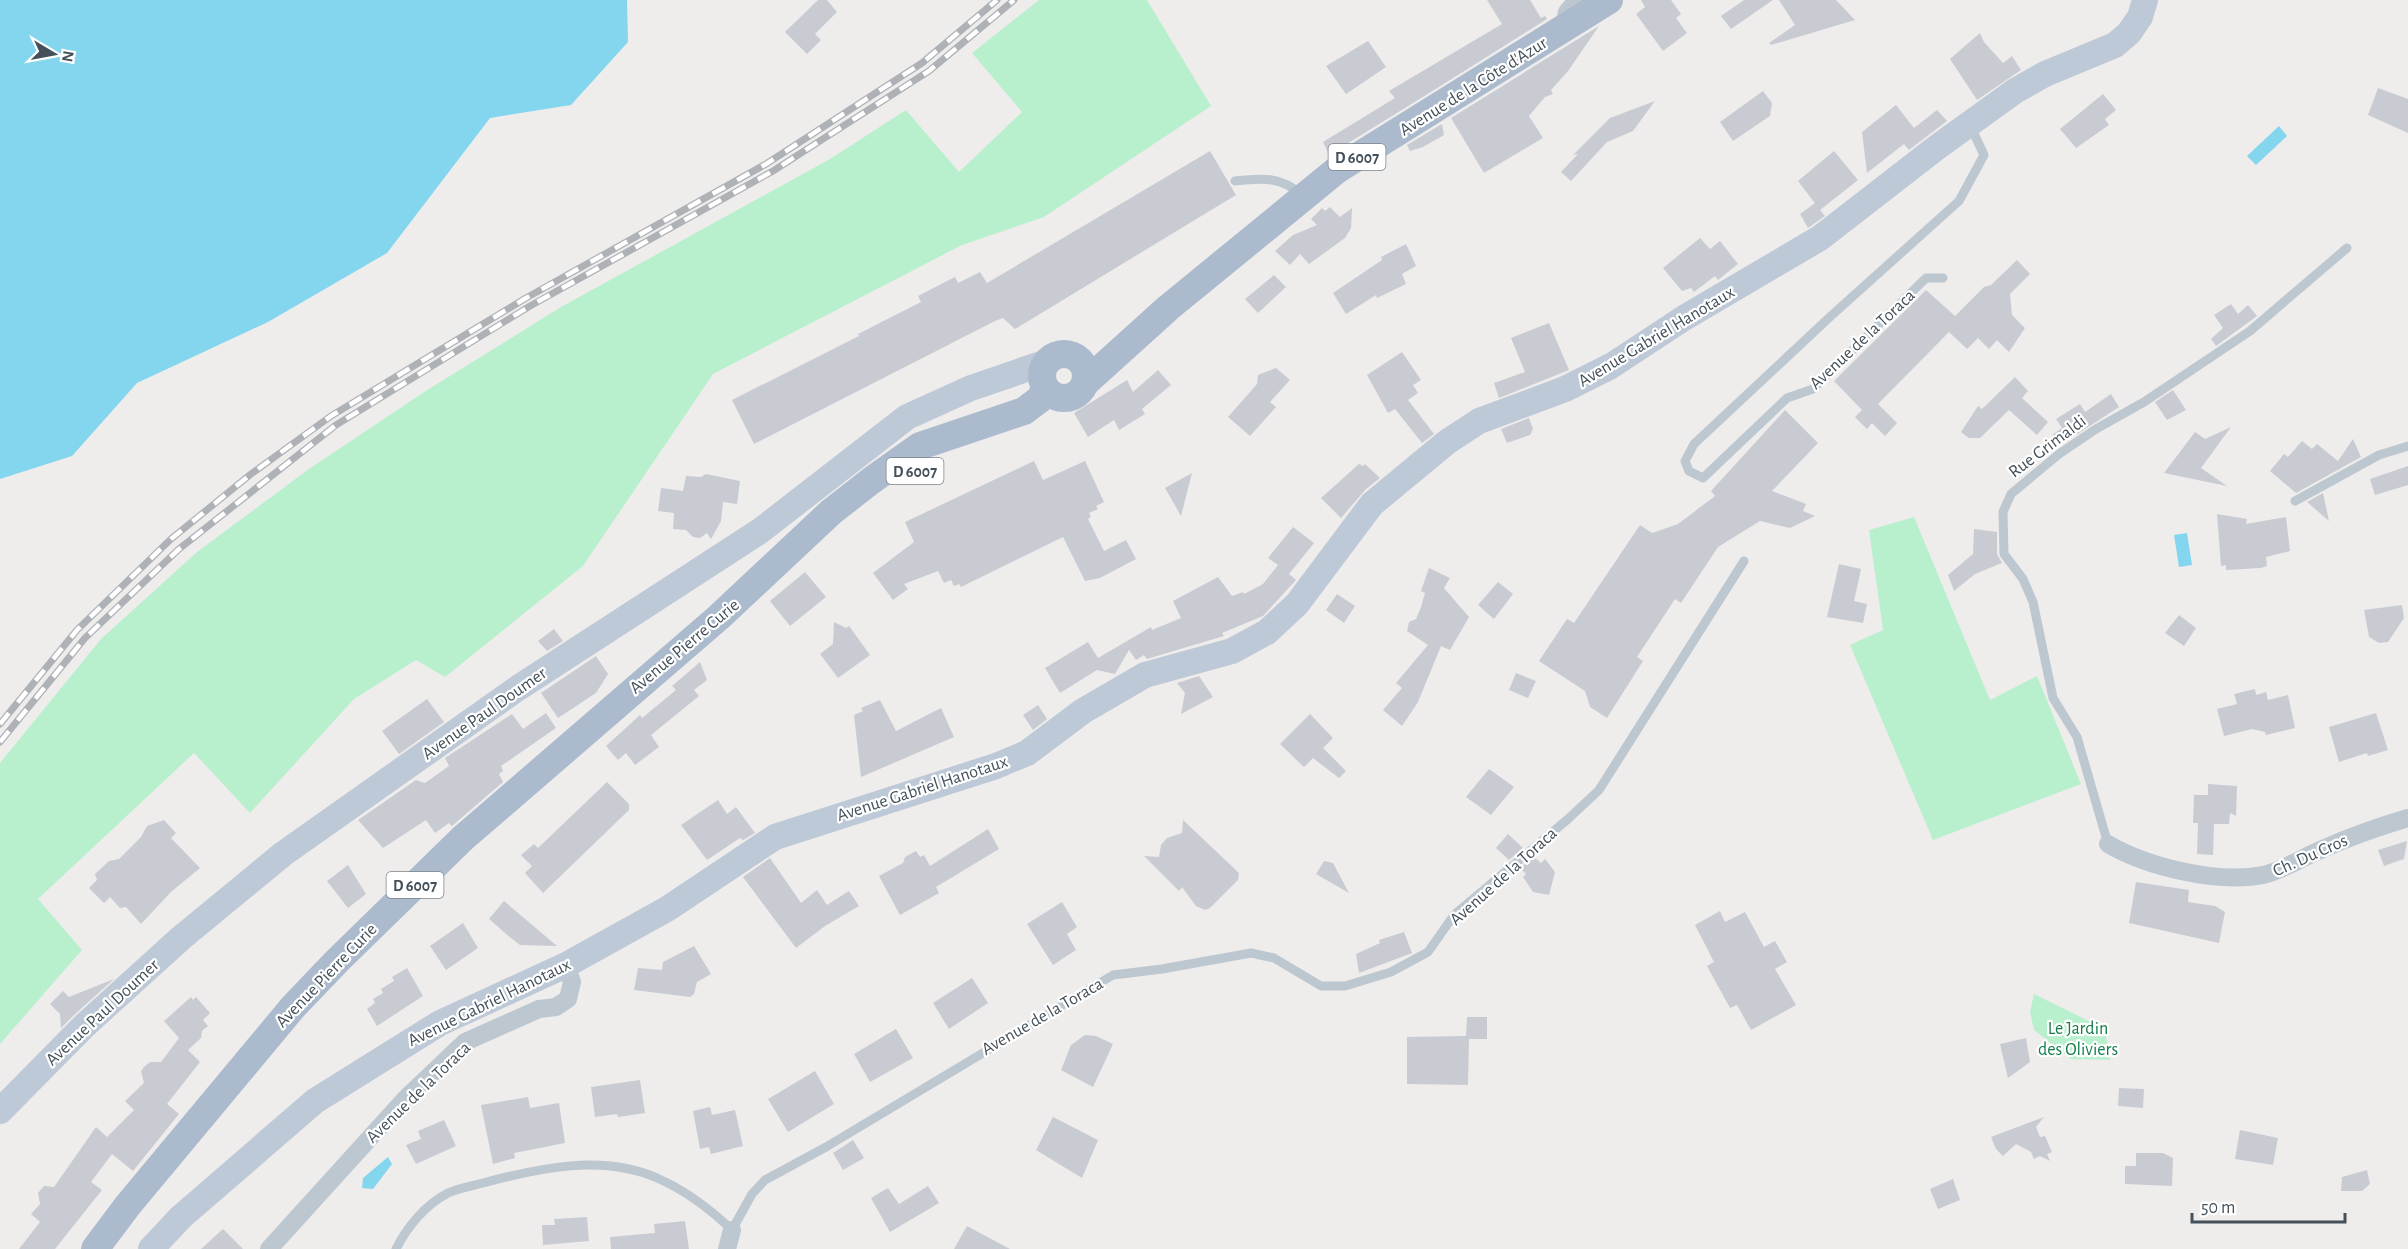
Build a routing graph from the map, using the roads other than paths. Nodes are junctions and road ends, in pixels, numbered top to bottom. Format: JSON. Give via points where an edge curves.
{"nodes":[{"id":1,"x":1576,"y":0,"type":"edge"},
{"id":2,"x":1609,"y":0,"type":"edge"},
{"id":3,"x":2145,"y":0,"type":"edge"},
{"id":4,"x":1563,"y":30,"type":"junction"},
{"id":5,"x":1971,"y":124,"type":"junction"},
{"id":6,"x":1235,"y":181,"type":"dead end"},
{"id":7,"x":1303,"y":197,"type":"junction"},
{"id":8,"x":2347,"y":248,"type":"dead end"},
{"id":9,"x":1943,"y":278,"type":"dead end"},
{"id":10,"x":1058,"y":378,"type":"junction"},
{"id":11,"x":2408,"y":446,"type":"edge"},
{"id":12,"x":2295,"y":501,"type":"dead end"},
{"id":13,"x":1744,"y":561,"type":"dead end"},
{"id":14,"x":2408,"y":818,"type":"edge"},
{"id":15,"x":2108,"y":844,"type":"joint"},
{"id":16,"x":566,"y":965,"type":"junction"},
{"id":17,"x":0,"y":1111,"type":"edge"},
{"id":18,"x":732,"y":1230,"type":"junction"},
{"id":19,"x":95,"y":1249,"type":"edge"},
{"id":20,"x":151,"y":1249,"type":"edge"},
{"id":21,"x":269,"y":1249,"type":"edge"},
{"id":22,"x":396,"y":1249,"type":"edge"},
{"id":23,"x":727,"y":1249,"type":"edge"}],
"edges":[{"from":1,"to":4,"type":"street","via":[[1567,12]]},
{"from":2,"to":4,"type":"main road","name":"Avenue de la Côte d'Azur","number":"D 6007"},
{"from":3,"to":5,"type":"main road","name":"Avenue Gabriel Hanotaux","via":[[2140,17],[2115,45],[2044,74]]},
{"from":4,"to":7,"type":"main road","name":"Avenue de la Côte d'Azur","number":"D 6007","via":[[1338,169]]},
{"from":5,"to":9,"type":"lane","name":"Avenue de la Toraca","via":[[1984,155],[1959,201],[1694,444],[1685,461],[1689,471],[1703,478],[1787,398],[1813,389],[1926,278]]},
{"from":5,"to":16,"type":"main road","name":"Avenue Gabriel Hanotaux","via":[[1820,238],[1611,366],[1566,389],[1479,421],[1447,442],[1372,504],[1298,604],[1267,632],[1232,651],[1145,675],[1083,711],[1027,753],[996,766],[775,837],[667,909]]},
{"from":6,"to":7,"type":"lane","via":[[1280,181]]},
{"from":7,"to":10,"type":"main road","name":"Avenue de la Côte d'Azur","number":"D 6007","via":[[1168,308]]},
{"from":8,"to":15,"type":"lane","name":"Rue Grimaldi","via":[[2250,331],[2059,454],[2011,494],[2003,512],[2004,554],[2023,579],[2033,602],[2053,698],[2077,737]]},
{"from":10,"to":17,"type":"main road","name":"Avenue Paul Doumer","via":[[1010,376],[971,388],[907,417],[760,531],[518,688],[284,854],[181,938],[92,1018]]},
{"from":10,"to":19,"type":"main road","name":"Avenue Pierre Curie","number":"D 6007","via":[[1050,412],[1035,422],[935,460],[900,479],[844,526],[779,564],[463,838],[337,961],[256,1050]]},
{"from":11,"to":12,"type":"lane","via":[[2379,455]]},
{"from":13,"to":18,"type":"lane","name":"Avenue de la Toraca","via":[[1599,790],[1454,915],[1428,952],[1391,972],[1345,986],[1321,986],[1274,958],[1251,952],[1113,975],[765,1180],[752,1194]]},
{"from":14,"to":15,"type":"street","name":"Ch. Du Cros","via":[[2370,829],[2265,874],[2236,878],[2186,871],[2129,856]]},
{"from":16,"to":20,"type":"main road","name":"Avenue Gabriel Hanotaux","via":[[440,1023],[315,1101],[181,1217]]},
{"from":16,"to":21,"type":"street","name":"Avenue de la Toraca","via":[[572,982],[568,999],[465,1042],[406,1098]]},
{"from":18,"to":22,"type":"lane","via":[[700,1202],[656,1177],[605,1164],[570,1165],[449,1193],[414,1220]]},
{"from":18,"to":23,"type":"street","name":"Avenue de la Toraca"}]}
